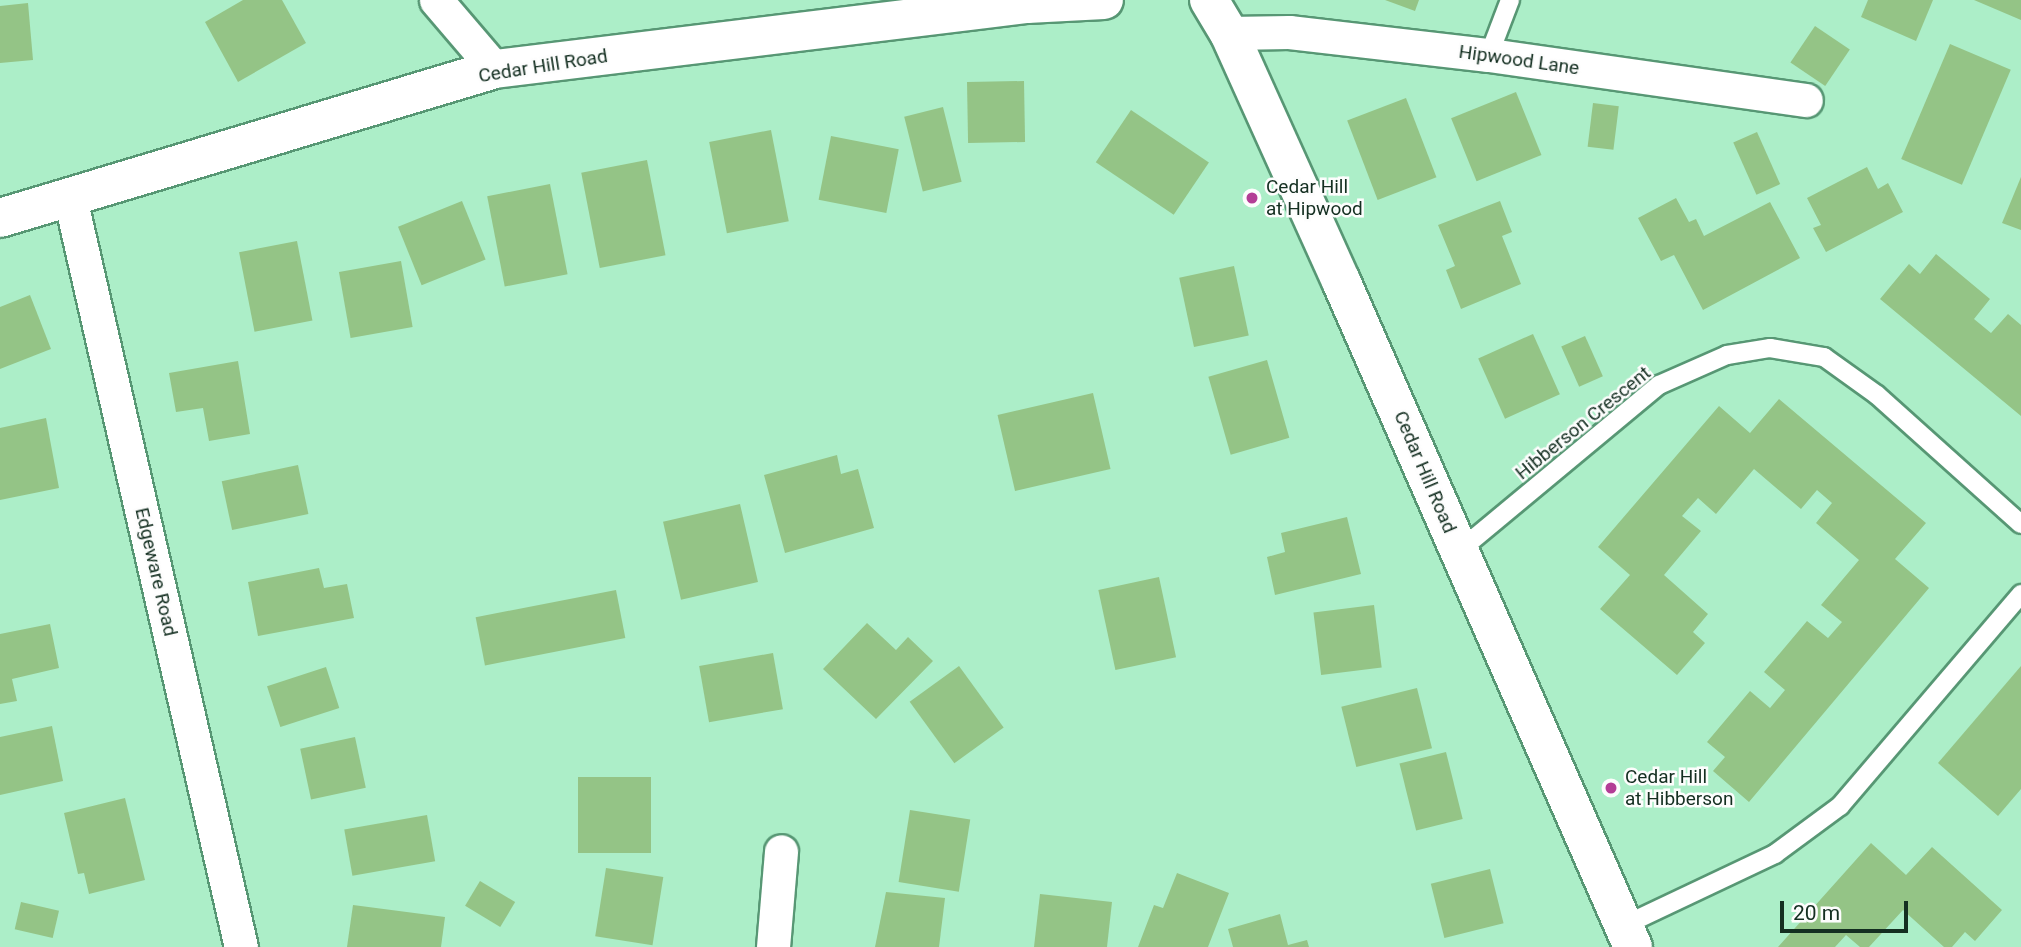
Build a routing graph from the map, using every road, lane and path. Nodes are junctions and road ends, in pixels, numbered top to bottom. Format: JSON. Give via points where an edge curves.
{"nodes":[{"id":1,"x":436,"y":0,"type":"edge"},
{"id":2,"x":1104,"y":0,"type":"edge"},
{"id":3,"x":1209,"y":0,"type":"edge"},
{"id":4,"x":1510,"y":0,"type":"edge"},
{"id":5,"x":1026,"y":2,"type":"edge"},
{"id":6,"x":1230,"y":33,"type":"junction"},
{"id":7,"x":1489,"y":55,"type":"junction"},
{"id":8,"x":495,"y":69,"type":"junction"},
{"id":9,"x":1807,"y":100,"type":"dead end"},
{"id":10,"x":70,"y":198,"type":"junction"},
{"id":11,"x":0,"y":218,"type":"edge"},
{"id":12,"x":2021,"y":524,"type":"edge"},
{"id":13,"x":1459,"y":551,"type":"junction"},
{"id":14,"x":2021,"y":594,"type":"edge"},
{"id":15,"x":781,"y":851,"type":"dead end"},
{"id":16,"x":1629,"y":936,"type":"edge"},
{"id":17,"x":242,"y":947,"type":"edge"},
{"id":18,"x":773,"y":947,"type":"edge"}],
"edges":[{"from":1,"to":8,"type":"street"},
{"from":2,"to":5,"type":"street","name":"Cedar Hill Road"},
{"from":3,"to":6,"type":"street","name":"Cedar Hill Road"},
{"from":4,"to":7,"type":"lane"},
{"from":5,"to":8,"type":"street","name":"Cedar Hill Road"},
{"from":6,"to":7,"type":"street","name":"Hipwood Lane","via":[[1289,32]]},
{"from":6,"to":13,"type":"street","name":"Cedar Hill Road"},
{"from":7,"to":9,"type":"street","name":"Hipwood Lane"},
{"from":8,"to":10,"type":"street","name":"Cedar Hill Road"},
{"from":10,"to":11,"type":"street","name":"Cedar Hill Road"},
{"from":10,"to":17,"type":"street","name":"Edgeware Road"},
{"from":12,"to":13,"type":"lane","name":"Hibberson Crescent","via":[[1877,395],[1825,357],[1770,348],[1727,355],[1659,386]]},
{"from":13,"to":16,"type":"street","name":"Cedar Hill Road"},
{"from":14,"to":16,"type":"lane","via":[[1840,806],[1775,854]]},
{"from":15,"to":18,"type":"street"}]}
